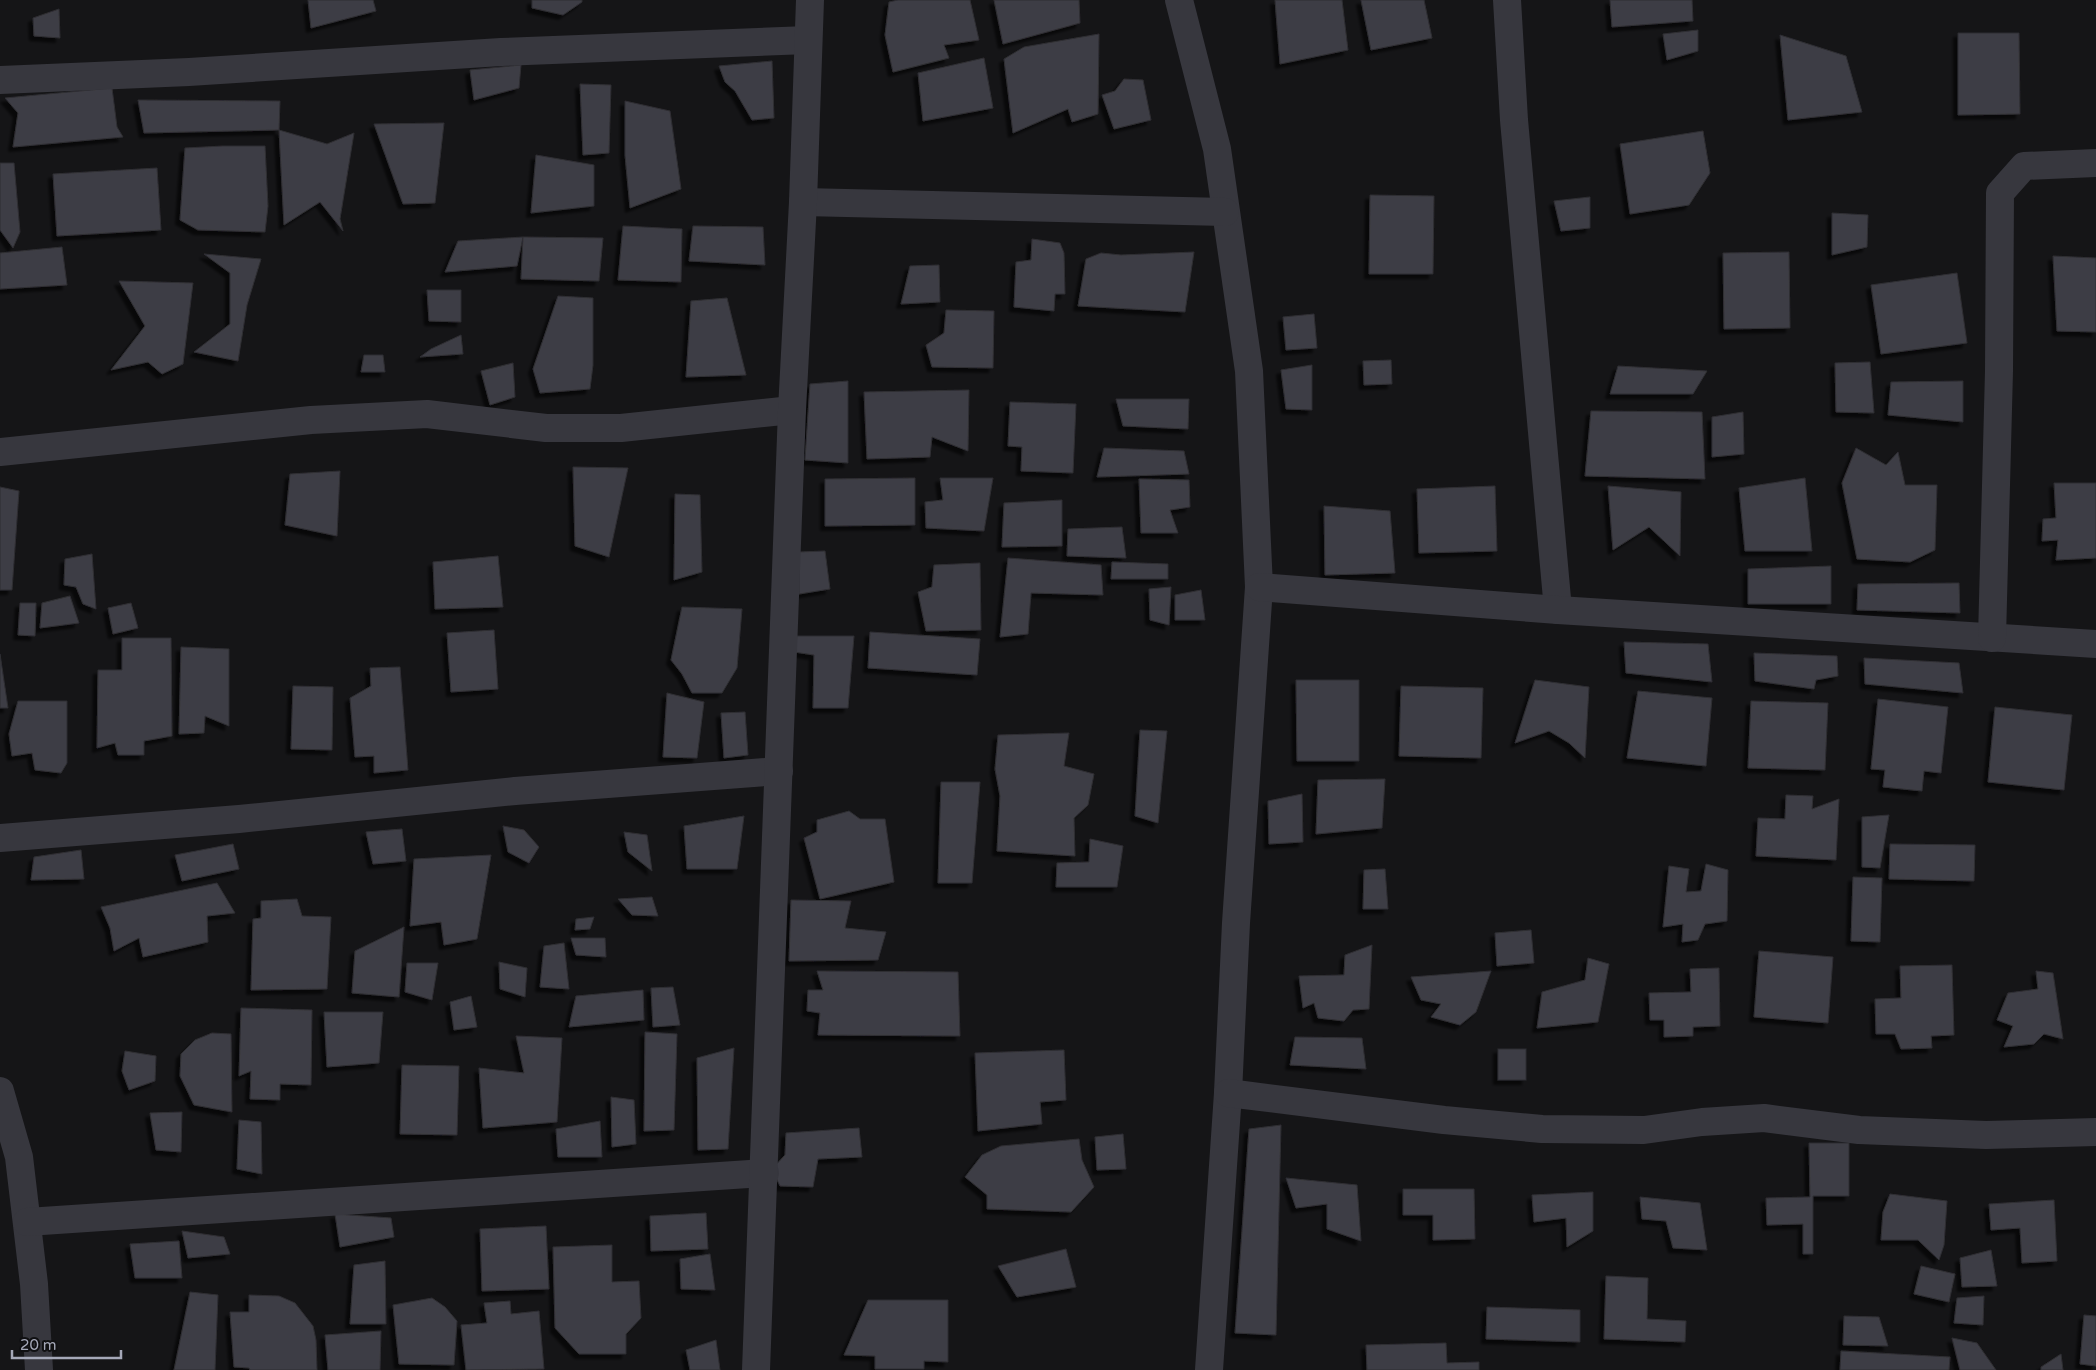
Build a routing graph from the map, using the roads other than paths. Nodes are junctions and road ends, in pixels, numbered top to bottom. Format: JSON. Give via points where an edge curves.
{"nodes":[{"id":1,"x":810,"y":0,"type":"edge"},
{"id":2,"x":1179,"y":0,"type":"edge"},
{"id":3,"x":1507,"y":0,"type":"edge"},
{"id":4,"x":808,"y":40,"type":"junction"},
{"id":5,"x":0,"y":80,"type":"edge"},
{"id":6,"x":2096,"y":163,"type":"edge"},
{"id":7,"x":803,"y":202,"type":"junction"},
{"id":8,"x":1225,"y":212,"type":"junction"},
{"id":9,"x":792,"y":410,"type":"junction"},
{"id":10,"x":0,"y":452,"type":"edge"},
{"id":11,"x":1259,"y":587,"type":"junction"},
{"id":12,"x":1558,"y":610,"type":"junction"},
{"id":13,"x":1992,"y":638,"type":"junction"},
{"id":14,"x":2096,"y":644,"type":"edge"},
{"id":15,"x":779,"y":771,"type":"junction"},
{"id":16,"x":0,"y":838,"type":"edge"},
{"id":17,"x":0,"y":1091,"type":"edge"},
{"id":18,"x":1228,"y":1093,"type":"junction"},
{"id":19,"x":2096,"y":1132,"type":"edge"},
{"id":20,"x":765,"y":1173,"type":"junction"},
{"id":21,"x":27,"y":1222,"type":"junction"},
{"id":22,"x":39,"y":1370,"type":"edge"},
{"id":23,"x":756,"y":1370,"type":"edge"},
{"id":24,"x":1209,"y":1370,"type":"edge"}],
"edges":[{"from":1,"to":4,"type":"street"},
{"from":2,"to":8,"type":"street","via":[[1217,149]]},
{"from":3,"to":12,"type":"street","via":[[1514,120]]},
{"from":4,"to":5,"type":"street","via":[[501,52],[189,72]]},
{"from":4,"to":7,"type":"street"},
{"from":6,"to":13,"type":"street","via":[[2024,166],[2000,193]]},
{"from":7,"to":8,"type":"street"},
{"from":7,"to":9,"type":"street"},
{"from":8,"to":11,"type":"street","via":[[1249,371]]},
{"from":9,"to":10,"type":"street","via":[[621,428],[546,428],[427,414],[311,420]]},
{"from":9,"to":15,"type":"street"},
{"from":11,"to":12,"type":"street"},
{"from":11,"to":18,"type":"street"},
{"from":12,"to":13,"type":"street"},
{"from":13,"to":14,"type":"street"},
{"from":15,"to":16,"type":"street","via":[[515,791]]},
{"from":15,"to":20,"type":"street"},
{"from":17,"to":21,"type":"street","via":[[19,1157]]},
{"from":18,"to":19,"type":"street","via":[[1542,1130],[1644,1130],[1764,1118],[1859,1130],[1986,1135]]},
{"from":18,"to":24,"type":"street"},
{"from":20,"to":21,"type":"street"},
{"from":20,"to":23,"type":"street"},
{"from":21,"to":22,"type":"street"}]}
